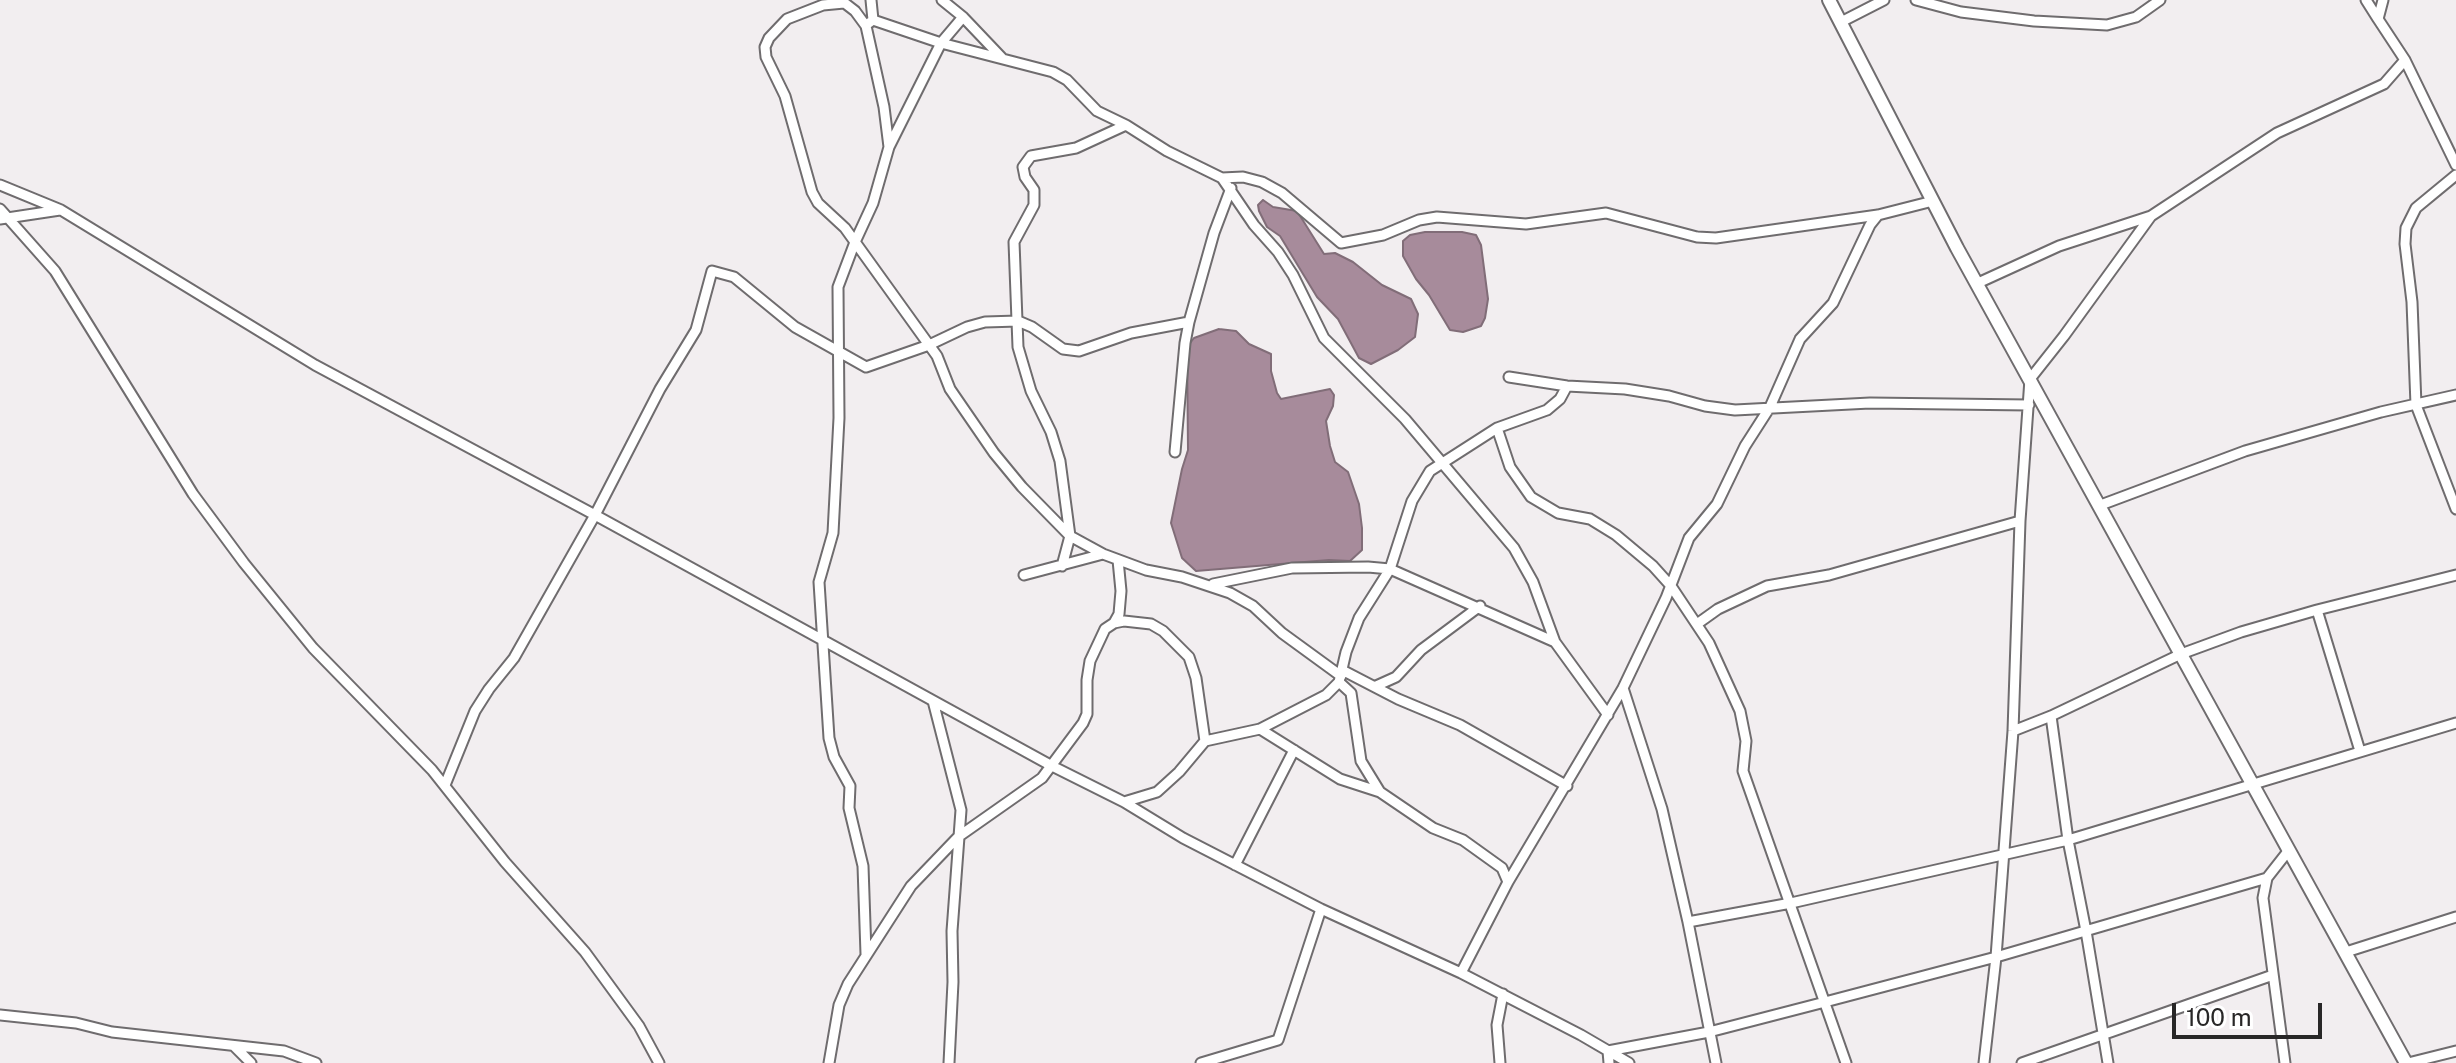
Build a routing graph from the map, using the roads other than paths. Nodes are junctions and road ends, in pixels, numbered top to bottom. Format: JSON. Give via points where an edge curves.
{"nodes":[{"id":1,"x":871,"y":0,"type":"edge"},
{"id":2,"x":942,"y":0,"type":"edge"},
{"id":3,"x":1829,"y":0,"type":"edge"},
{"id":4,"x":1884,"y":0,"type":"edge"},
{"id":5,"x":1916,"y":0,"type":"edge"},
{"id":6,"x":2160,"y":0,"type":"edge"},
{"id":7,"x":2366,"y":0,"type":"edge"},
{"id":8,"x":2383,"y":0,"type":"edge"},
{"id":9,"x":842,"y":2,"type":"edge"},
{"id":10,"x":963,"y":17,"type":"junction"},
{"id":11,"x":2378,"y":19,"type":"junction"},
{"id":12,"x":1841,"y":22,"type":"junction"},
{"id":13,"x":869,"y":23,"type":"junction"},
{"id":14,"x":941,"y":43,"type":"junction"},
{"id":15,"x":1002,"y":58,"type":"junction"},
{"id":16,"x":2405,"y":60,"type":"junction"},
{"id":17,"x":1126,"y":125,"type":"junction"},
{"id":18,"x":889,"y":147,"type":"junction"},
{"id":19,"x":2456,"y":165,"type":"edge"},
{"id":20,"x":2456,"y":175,"type":"edge"},
{"id":21,"x":1222,"y":178,"type":"junction"},
{"id":22,"x":1235,"y":178,"type":"junction"},
{"id":23,"x":0,"y":185,"type":"edge"},
{"id":24,"x":1231,"y":190,"type":"junction"},
{"id":25,"x":1933,"y":201,"type":"junction"},
{"id":26,"x":0,"y":209,"type":"edge"},
{"id":27,"x":61,"y":210,"type":"junction"},
{"id":28,"x":1878,"y":215,"type":"junction"},
{"id":29,"x":2151,"y":216,"type":"junction"},
{"id":30,"x":4,"y":218,"type":"edge"},
{"id":31,"x":855,"y":242,"type":"junction"},
{"id":32,"x":1978,"y":283,"type":"junction"},
{"id":33,"x":1018,"y":321,"type":"junction"},
{"id":34,"x":1189,"y":322,"type":"junction"},
{"id":35,"x":929,"y":345,"type":"junction"},
{"id":36,"x":839,"y":353,"type":"junction"},
{"id":37,"x":1509,"y":377,"type":"dead end"},
{"id":38,"x":2030,"y":379,"type":"junction"},
{"id":39,"x":1567,"y":386,"type":"junction"},
{"id":40,"x":2456,"y":395,"type":"edge"},
{"id":41,"x":2029,"y":405,"type":"junction"},
{"id":42,"x":2416,"y":405,"type":"junction"},
{"id":43,"x":1770,"y":407,"type":"junction"},
{"id":44,"x":1497,"y":428,"type":"junction"},
{"id":45,"x":1175,"y":452,"type":"dead end"},
{"id":46,"x":1441,"y":463,"type":"junction"},
{"id":47,"x":2098,"y":506,"type":"junction"},
{"id":48,"x":2456,"y":509,"type":"edge"},
{"id":49,"x":595,"y":515,"type":"junction"},
{"id":50,"x":2020,"y":521,"type":"junction"},
{"id":51,"x":1070,"y":536,"type":"junction"},
{"id":52,"x":1103,"y":554,"type":"junction"},
{"id":53,"x":1118,"y":560,"type":"junction"},
{"id":54,"x":1062,"y":566,"type":"junction"},
{"id":55,"x":1390,"y":569,"type":"junction"},
{"id":56,"x":1024,"y":575,"type":"dead end"},
{"id":57,"x":2456,"y":575,"type":"edge"},
{"id":58,"x":1210,"y":585,"type":"junction"},
{"id":59,"x":1671,"y":586,"type":"junction"},
{"id":60,"x":1480,"y":606,"type":"junction"},
{"id":61,"x":2317,"y":610,"type":"junction"},
{"id":62,"x":1114,"y":623,"type":"junction"},
{"id":63,"x":1697,"y":624,"type":"junction"},
{"id":64,"x":823,"y":641,"type":"junction"},
{"id":65,"x":1555,"y":642,"type":"junction"},
{"id":66,"x":2181,"y":654,"type":"junction"},
{"id":67,"x":1341,"y":676,"type":"junction"},
{"id":68,"x":1376,"y":686,"type":"junction"},
{"id":69,"x":1623,"y":688,"type":"junction"},
{"id":70,"x":933,"y":701,"type":"junction"},
{"id":71,"x":1608,"y":715,"type":"junction"},
{"id":72,"x":2051,"y":716,"type":"junction"},
{"id":73,"x":2456,"y":723,"type":"edge"},
{"id":74,"x":1260,"y":729,"type":"junction"},
{"id":75,"x":2013,"y":731,"type":"junction"},
{"id":76,"x":1205,"y":741,"type":"junction"},
{"id":77,"x":1294,"y":750,"type":"junction"},
{"id":78,"x":2360,"y":751,"type":"junction"},
{"id":79,"x":1052,"y":766,"type":"junction"},
{"id":80,"x":2253,"y":784,"type":"junction"},
{"id":81,"x":445,"y":785,"type":"junction"},
{"id":82,"x":1567,"y":786,"type":"junction"},
{"id":83,"x":1380,"y":792,"type":"junction"},
{"id":84,"x":1124,"y":802,"type":"junction"},
{"id":85,"x":958,"y":837,"type":"junction"},
{"id":86,"x":2068,"y":840,"type":"junction"},
{"id":87,"x":2289,"y":850,"type":"junction"},
{"id":88,"x":2003,"y":855,"type":"junction"},
{"id":89,"x":1235,"y":865,"type":"junction"},
{"id":90,"x":2267,"y":878,"type":"junction"},
{"id":91,"x":1508,"y":882,"type":"junction"},
{"id":92,"x":1791,"y":903,"type":"junction"},
{"id":93,"x":1321,"y":909,"type":"junction"},
{"id":94,"x":2456,"y":917,"type":"edge"},
{"id":95,"x":1688,"y":922,"type":"junction"},
{"id":96,"x":2086,"y":931,"type":"junction"},
{"id":97,"x":2346,"y":952,"type":"junction"},
{"id":98,"x":866,"y":954,"type":"junction"},
{"id":99,"x":1996,"y":957,"type":"junction"},
{"id":100,"x":1461,"y":973,"type":"junction"},
{"id":101,"x":2273,"y":975,"type":"junction"},
{"id":102,"x":1503,"y":994,"type":"junction"},
{"id":103,"x":1825,"y":1002,"type":"junction"},
{"id":104,"x":0,"y":1015,"type":"edge"},
{"id":105,"x":1709,"y":1032,"type":"junction"},
{"id":106,"x":2104,"y":1036,"type":"junction"},
{"id":107,"x":233,"y":1045,"type":"junction"},
{"id":108,"x":1608,"y":1051,"type":"junction"},
{"id":109,"x":2456,"y":1051,"type":"edge"},
{"id":110,"x":251,"y":1063,"type":"edge"},
{"id":111,"x":316,"y":1063,"type":"edge"},
{"id":112,"x":659,"y":1063,"type":"edge"},
{"id":113,"x":829,"y":1063,"type":"edge"},
{"id":114,"x":949,"y":1063,"type":"edge"},
{"id":115,"x":1201,"y":1063,"type":"edge"},
{"id":116,"x":1500,"y":1063,"type":"edge"},
{"id":117,"x":1609,"y":1063,"type":"edge"},
{"id":118,"x":1629,"y":1063,"type":"edge"},
{"id":119,"x":1716,"y":1063,"type":"edge"},
{"id":120,"x":1846,"y":1063,"type":"edge"},
{"id":121,"x":1984,"y":1063,"type":"edge"},
{"id":122,"x":2022,"y":1063,"type":"edge"},
{"id":123,"x":2108,"y":1063,"type":"edge"},
{"id":124,"x":2285,"y":1063,"type":"edge"},
{"id":125,"x":2407,"y":1063,"type":"edge"}],
"edges":[{"from":1,"to":13,"type":"street"},
{"from":2,"to":10,"type":"street"},
{"from":3,"to":12,"type":"main road"},
{"from":4,"to":12,"type":"street"},
{"from":5,"to":6,"type":"street","via":[[1961,12],[2107,25],[2136,17]]},
{"from":7,"to":11,"type":"street"},
{"from":8,"to":11,"type":"street"},
{"from":9,"to":13,"type":"street"},
{"from":9,"to":31,"type":"street","via":[[787,19],[765,47],[812,192]]},
{"from":10,"to":14,"type":"street"},
{"from":10,"to":15,"type":"street"},
{"from":11,"to":16,"type":"street"},
{"from":12,"to":25,"type":"main road"},
{"from":13,"to":14,"type":"street"},
{"from":13,"to":18,"type":"street"},
{"from":14,"to":15,"type":"street"},
{"from":14,"to":18,"type":"street"},
{"from":15,"to":17,"type":"street","via":[[1053,72],[1097,111]]},
{"from":16,"to":19,"type":"street"},
{"from":16,"to":29,"type":"street","via":[[2384,84],[2277,133]]},
{"from":17,"to":21,"type":"street"},
{"from":17,"to":33,"type":"street","via":[[1076,148],[1031,156],[1025,162],[1023,172],[1034,190],[1034,205],[1014,242]]},
{"from":18,"to":31,"type":"street"},
{"from":20,"to":42,"type":"street","via":[[2416,208],[2406,228]]},
{"from":21,"to":22,"type":"street"},
{"from":21,"to":24,"type":"street"},
{"from":22,"to":24,"type":"street"},
{"from":22,"to":28,"type":"street","via":[[1262,182],[1282,193],[1341,243],[1437,217],[1526,224],[1606,213],[1716,238]]},
{"from":23,"to":27,"type":"street"},
{"from":24,"to":34,"type":"street"},
{"from":24,"to":46,"type":"street","via":[[1286,264],[1324,338]]},
{"from":25,"to":28,"type":"street"},
{"from":25,"to":32,"type":"main road"},
{"from":26,"to":30,"type":"street"},
{"from":27,"to":30,"type":"street"},
{"from":27,"to":49,"type":"street","via":[[315,365]]},
{"from":28,"to":43,"type":"street","via":[[1833,303],[1800,339]]},
{"from":29,"to":32,"type":"street","via":[[2059,246]]},
{"from":29,"to":38,"type":"street"},
{"from":30,"to":81,"type":"street","via":[[55,271],[193,494],[244,563],[313,648]]},
{"from":31,"to":35,"type":"street"},
{"from":31,"to":36,"type":"street","via":[[838,287]]},
{"from":32,"to":38,"type":"main road"},
{"from":33,"to":34,"type":"street","via":[[1063,349],[1079,351],[1131,333]]},
{"from":33,"to":35,"type":"street","via":[[977,324]]},
{"from":33,"to":51,"type":"street","via":[[1026,377],[1060,461]]},
{"from":34,"to":45,"type":"street"},
{"from":35,"to":36,"type":"street","via":[[866,367]]},
{"from":35,"to":51,"type":"street","via":[[958,402],[994,453]]},
{"from":36,"to":49,"type":"street","via":[[795,327],[734,277],[712,271],[696,330]]},
{"from":36,"to":64,"type":"street","via":[[833,533],[819,582]]},
{"from":37,"to":39,"type":"street"},
{"from":38,"to":41,"type":"street"},
{"from":38,"to":47,"type":"main road"},
{"from":39,"to":43,"type":"street","via":[[1625,389],[1735,410]]},
{"from":39,"to":44,"type":"street","via":[[1547,410]]},
{"from":40,"to":42,"type":"street"},
{"from":41,"to":43,"type":"street"},
{"from":41,"to":50,"type":"street"},
{"from":42,"to":47,"type":"street","via":[[2245,451]]},
{"from":42,"to":48,"type":"street"},
{"from":43,"to":59,"type":"street","via":[[1717,504],[1689,538]]},
{"from":44,"to":46,"type":"street"},
{"from":44,"to":59,"type":"street","via":[[1510,467],[1531,497],[1558,513],[1603,525]]},
{"from":46,"to":55,"type":"street","via":[[1412,501]]},
{"from":46,"to":65,"type":"street","via":[[1514,548]]},
{"from":47,"to":66,"type":"main road"},
{"from":49,"to":64,"type":"street"},
{"from":49,"to":81,"type":"street","via":[[514,658],[475,711]]},
{"from":50,"to":63,"type":"street","via":[[1829,575],[1767,586]]},
{"from":50,"to":75,"type":"street"},
{"from":51,"to":52,"type":"street"},
{"from":51,"to":54,"type":"street"},
{"from":52,"to":53,"type":"street"},
{"from":52,"to":54,"type":"street"},
{"from":53,"to":58,"type":"street"},
{"from":53,"to":62,"type":"street","via":[[1120,604]]},
{"from":54,"to":56,"type":"street"},
{"from":55,"to":58,"type":"street","via":[[1292,568]]},
{"from":55,"to":60,"type":"street"},
{"from":55,"to":67,"type":"street","via":[[1359,618]]},
{"from":57,"to":61,"type":"street"},
{"from":58,"to":67,"type":"street","via":[[1253,606]]},
{"from":59,"to":63,"type":"street"},
{"from":59,"to":69,"type":"street"},
{"from":60,"to":65,"type":"street"},
{"from":60,"to":68,"type":"street","via":[[1412,657],[1396,677]]},
{"from":61,"to":66,"type":"street"},
{"from":61,"to":78,"type":"street"},
{"from":62,"to":76,"type":"street","via":[[1151,624],[1189,657]]},
{"from":62,"to":79,"type":"street","via":[[1105,629],[1090,661],[1087,714]]},
{"from":63,"to":92,"type":"street","via":[[1740,711],[1746,741],[1743,771]]},
{"from":64,"to":70,"type":"street"},
{"from":64,"to":98,"type":"street","via":[[831,749],[850,786],[849,808],[863,866]]},
{"from":65,"to":71,"type":"street"},
{"from":66,"to":72,"type":"street"},
{"from":66,"to":80,"type":"main road"},
{"from":67,"to":68,"type":"street"},
{"from":67,"to":74,"type":"street","via":[[1316,702]]},
{"from":67,"to":83,"type":"street","via":[[1351,693],[1361,761]]},
{"from":68,"to":82,"type":"street","via":[[1460,725]]},
{"from":69,"to":71,"type":"street"},
{"from":69,"to":95,"type":"street","via":[[1662,809]]},
{"from":70,"to":79,"type":"street"},
{"from":70,"to":85,"type":"street","via":[[960,799]]},
{"from":71,"to":82,"type":"street"},
{"from":72,"to":75,"type":"street"},
{"from":72,"to":86,"type":"street"},
{"from":73,"to":78,"type":"street"},
{"from":74,"to":76,"type":"street"},
{"from":74,"to":77,"type":"street"},
{"from":75,"to":88,"type":"street"},
{"from":76,"to":84,"type":"street","via":[[1167,784]]},
{"from":77,"to":83,"type":"street","via":[[1340,779]]},
{"from":77,"to":89,"type":"street"},
{"from":78,"to":80,"type":"street"},
{"from":79,"to":84,"type":"street"},
{"from":79,"to":85,"type":"street"},
{"from":80,"to":86,"type":"street"},
{"from":80,"to":87,"type":"main road"},
{"from":81,"to":112,"type":"street","via":[[616,991]]},
{"from":82,"to":91,"type":"street"},
{"from":83,"to":91,"type":"street","via":[[1483,853],[1502,868]]},
{"from":84,"to":89,"type":"street"},
{"from":85,"to":98,"type":"street","via":[[911,886]]},
{"from":85,"to":114,"type":"street"},
{"from":86,"to":88,"type":"street"},
{"from":86,"to":96,"type":"street"},
{"from":87,"to":90,"type":"street"},
{"from":87,"to":97,"type":"main road"},
{"from":88,"to":92,"type":"street"},
{"from":88,"to":99,"type":"street"},
{"from":89,"to":93,"type":"street"},
{"from":90,"to":96,"type":"street"},
{"from":90,"to":101,"type":"street","via":[[2263,898]]},
{"from":91,"to":100,"type":"street"},
{"from":92,"to":95,"type":"street"},
{"from":92,"to":103,"type":"street"},
{"from":93,"to":100,"type":"street"},
{"from":93,"to":115,"type":"street","via":[[1278,1040]]},
{"from":94,"to":97,"type":"street"},
{"from":95,"to":105,"type":"street"},
{"from":96,"to":99,"type":"street"},
{"from":96,"to":106,"type":"street"},
{"from":97,"to":125,"type":"main road"},
{"from":98,"to":113,"type":"street","via":[[839,1005]]},
{"from":99,"to":103,"type":"street"},
{"from":99,"to":121,"type":"street"},
{"from":100,"to":102,"type":"street"},
{"from":101,"to":106,"type":"street"},
{"from":101,"to":124,"type":"street"},
{"from":102,"to":108,"type":"street"},
{"from":102,"to":116,"type":"street","via":[[1497,1025]]},
{"from":103,"to":105,"type":"street"},
{"from":103,"to":120,"type":"street"},
{"from":104,"to":107,"type":"street"},
{"from":105,"to":108,"type":"street"},
{"from":105,"to":119,"type":"street"},
{"from":106,"to":122,"type":"street"},
{"from":106,"to":123,"type":"street"},
{"from":107,"to":110,"type":"street"},
{"from":107,"to":111,"type":"street","via":[[284,1051]]},
{"from":108,"to":117,"type":"street"},
{"from":108,"to":118,"type":"street"},
{"from":109,"to":125,"type":"street"}]}
